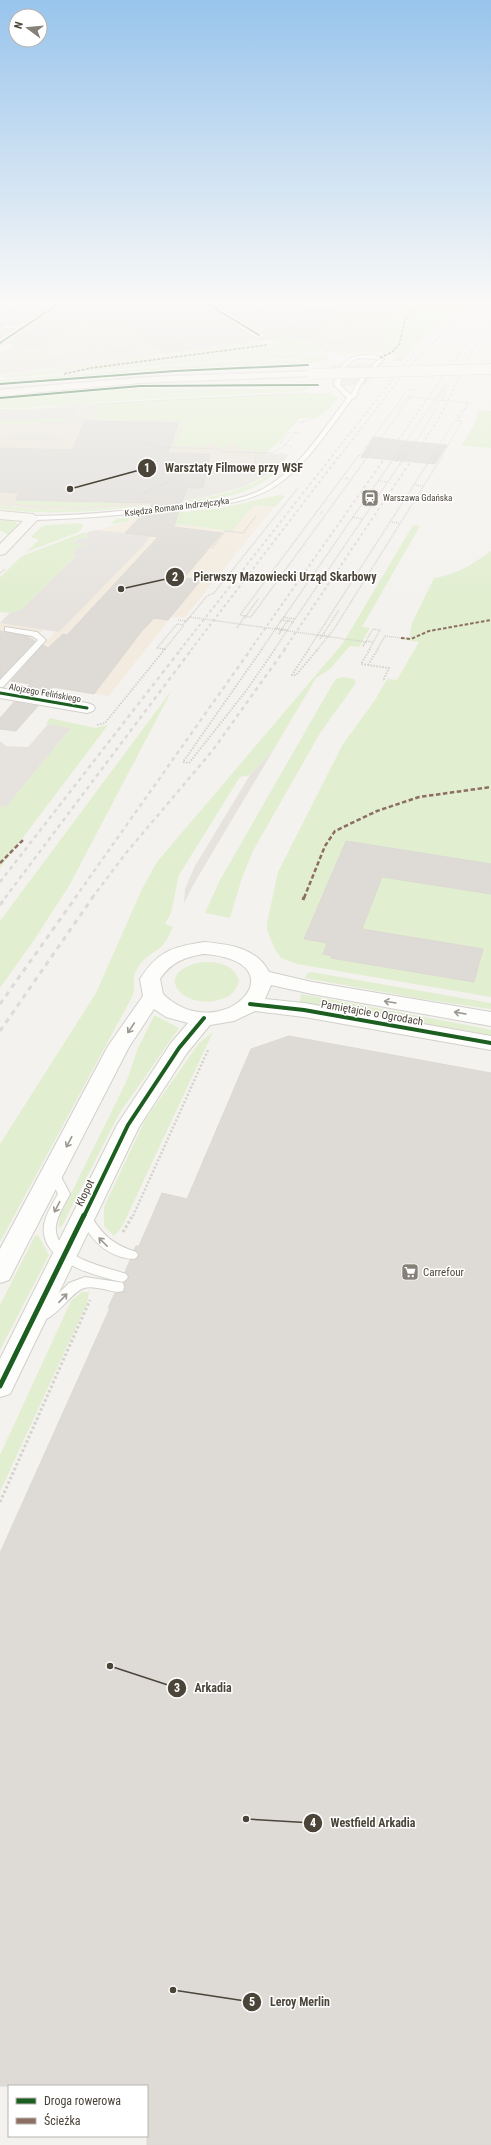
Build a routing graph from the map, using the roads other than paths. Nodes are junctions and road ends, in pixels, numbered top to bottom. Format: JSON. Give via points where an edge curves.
{"nodes":[{"id":1,"x":344,"y":405,"type":"edge"},
{"id":2,"x":0,"y":515,"type":"edge"},
{"id":3,"x":33,"y":518,"type":"junction"},
{"id":4,"x":0,"y":551,"type":"edge"},
{"id":5,"x":8,"y":629,"type":"dead end"},
{"id":6,"x":0,"y":685,"type":"edge"},
{"id":7,"x":0,"y":693,"type":"edge"},
{"id":8,"x":87,"y":708,"type":"dead end"},
{"id":9,"x":262,"y":977,"type":"junction"},
{"id":10,"x":153,"y":996,"type":"junction"},
{"id":11,"x":250,"y":1004,"type":"junction"},
{"id":12,"x":204,"y":1018,"type":"junction"},
{"id":13,"x":491,"y":1019,"type":"edge"},
{"id":14,"x":491,"y":1043,"type":"edge"},
{"id":15,"x":53,"y":1172,"type":"junction"},
{"id":16,"x":84,"y":1215,"type":"junction"},
{"id":17,"x":64,"y":1255,"type":"junction"},
{"id":18,"x":132,"y":1256,"type":"dead end"},
{"id":19,"x":0,"y":1273,"type":"edge"},
{"id":20,"x":32,"y":1321,"type":"junction"},
{"id":21,"x":0,"y":1386,"type":"edge"}],
"edges":[{"from":1,"to":3,"type":"lane","name":"Księdza Romana Indrzejczyka","via":[[283,478],[257,493],[201,506],[89,517]]},
{"from":2,"to":3,"type":"main road"},
{"from":3,"to":4,"type":"main road"},
{"from":5,"to":6,"type":"lane","via":[[34,634],[42,640]]},
{"from":7,"to":8,"type":"street","name":"Alojzego Felińskiego"},
{"from":9,"to":10,"type":"street","via":[[254,963],[236,953],[220,948],[186,950],[172,955],[159,964],[150,979]]},
{"from":9,"to":11,"type":"street","via":[[260,992]]},
{"from":13,"to":9,"type":"street","name":"Pamiętajcie o Ogrodach","one_way":true},
{"from":10,"to":12,"type":"street","via":[[167,1008],[180,1014]]},
{"from":10,"to":15,"type":"street","one_way":true,"via":[[119,1046]]},
{"from":11,"to":12,"type":"street","via":[[226,1015]]},
{"from":11,"to":14,"type":"street","name":"Pamiętajcie o Ogrodach","via":[[304,1010]]},
{"from":12,"to":16,"type":"street","name":"Kłopot","via":[[179,1048],[128,1125]]},
{"from":15,"to":17,"type":"lane","one_way":true,"via":[[64,1194],[52,1218],[50,1230]]},
{"from":15,"to":19,"type":"street"},
{"from":16,"to":17,"type":"street","name":"Kłopot"},
{"from":18,"to":16,"type":"lane","one_way":true,"via":[[113,1251],[102,1242]]},
{"from":17,"to":20,"type":"street","name":"Kłopot"},
{"from":20,"to":17,"type":"lane","one_way":true,"via":[[56,1305],[74,1287],[85,1282],[120,1282]]},
{"from":20,"to":21,"type":"street","name":"Kłopot"}]}
